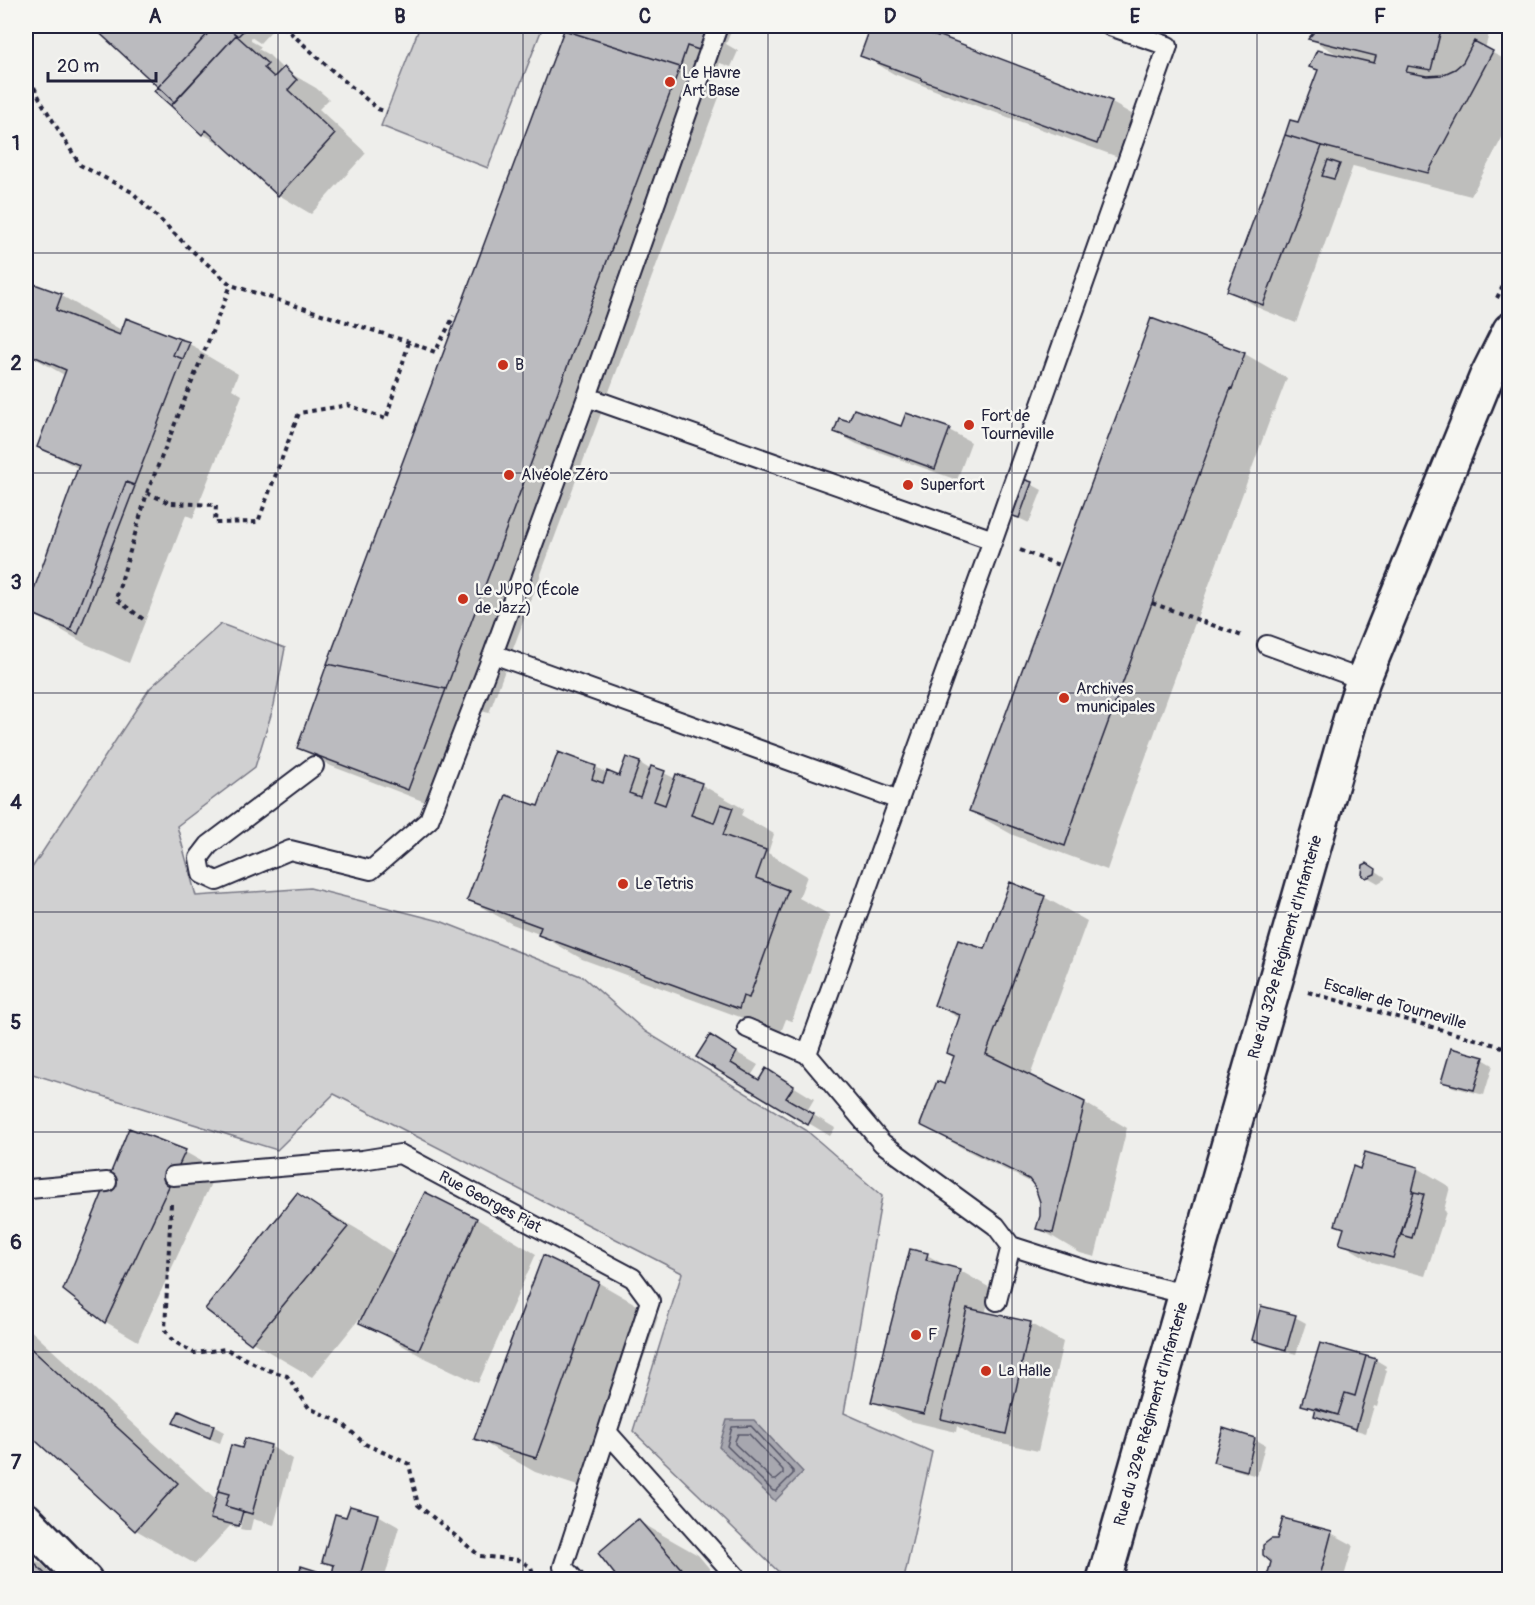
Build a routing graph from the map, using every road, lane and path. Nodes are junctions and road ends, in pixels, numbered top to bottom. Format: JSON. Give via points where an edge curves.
{"nodes":[{"id":1,"x":283,"y":26,"type":"edge"},
{"id":2,"x":718,"y":26,"type":"edge"},
{"id":3,"x":1110,"y":26,"type":"edge"},
{"id":4,"x":26,"y":71,"type":"edge"},
{"id":5,"x":387,"y":112,"type":"dead end"},
{"id":6,"x":231,"y":285,"type":"junction"},
{"id":7,"x":454,"y":316,"type":"dead end"},
{"id":8,"x":1509,"y":330,"type":"edge"},
{"id":9,"x":409,"y":342,"type":"junction"},
{"id":10,"x":587,"y":396,"type":"junction"},
{"id":11,"x":147,"y":493,"type":"junction"},
{"id":12,"x":993,"y":540,"type":"junction"},
{"id":13,"x":1030,"y":554,"type":"dead end"},
{"id":14,"x":1061,"y":566,"type":"dead end"},
{"id":15,"x":1152,"y":603,"type":"dead end"},
{"id":16,"x":142,"y":619,"type":"dead end"},
{"id":17,"x":1230,"y":631,"type":"dead end"},
{"id":18,"x":1267,"y":645,"type":"dead end"},
{"id":19,"x":493,"y":654,"type":"junction"},
{"id":20,"x":1363,"y":680,"type":"junction"},
{"id":21,"x":314,"y":766,"type":"dead end"},
{"id":22,"x":899,"y":800,"type":"junction"},
{"id":23,"x":1274,"y":984,"type":"junction"},
{"id":24,"x":747,"y":1028,"type":"dead end"},
{"id":25,"x":1509,"y":1049,"type":"edge"},
{"id":26,"x":807,"y":1054,"type":"junction"},
{"id":27,"x":173,"y":1176,"type":"dead end"},
{"id":28,"x":107,"y":1182,"type":"dead end"},
{"id":29,"x":26,"y":1188,"type":"edge"},
{"id":30,"x":171,"y":1204,"type":"dead end"},
{"id":31,"x":1011,"y":1246,"type":"junction"},
{"id":32,"x":1185,"y":1294,"type":"junction"},
{"id":33,"x":997,"y":1301,"type":"dead end"},
{"id":34,"x":607,"y":1432,"type":"junction"},
{"id":35,"x":26,"y":1520,"type":"edge"},
{"id":36,"x":85,"y":1580,"type":"edge"},
{"id":37,"x":535,"y":1580,"type":"edge"},
{"id":38,"x":575,"y":1580,"type":"edge"},
{"id":39,"x":739,"y":1580,"type":"edge"},
{"id":40,"x":1104,"y":1580,"type":"edge"}],
"edges":[{"from":1,"to":5,"type":"path","via":[[378,109]]},
{"from":2,"to":10,"type":"lane"},
{"from":3,"to":12,"type":"lane","via":[[1168,46]]},
{"from":4,"to":6,"type":"path","via":[[80,165],[132,192]]},
{"from":6,"to":9,"type":"path"},
{"from":6,"to":11,"type":"path"},
{"from":7,"to":9,"type":"path","via":[[435,352]]},
{"from":8,"to":20,"type":"street","name":"Rue du 329e Régiment d'Infanterie"},
{"from":9,"to":11,"type":"path","via":[[386,419],[348,405],[299,413],[258,522],[215,523],[216,505],[170,503]]},
{"from":10,"to":12,"type":"lane"},
{"from":10,"to":19,"type":"lane"},
{"from":11,"to":16,"type":"path","via":[[116,599]]},
{"from":12,"to":22,"type":"lane"},
{"from":13,"to":14,"type":"path"},
{"from":15,"to":17,"type":"path"},
{"from":18,"to":20,"type":"lane"},
{"from":19,"to":21,"type":"lane","via":[[429,820],[371,870],[290,850],[217,881],[202,874],[199,858],[209,845]]},
{"from":19,"to":22,"type":"lane"},
{"from":20,"to":23,"type":"street","name":"Rue du 329e Régiment d'Infanterie"},
{"from":22,"to":26,"type":"lane"},
{"from":23,"to":25,"type":"path","name":"Escalier de Tourneville"},
{"from":23,"to":32,"type":"street","name":"Rue du 329e Régiment d'Infanterie"},
{"from":24,"to":26,"type":"lane"},
{"from":26,"to":31,"type":"lane","via":[[882,1143],[996,1226]]},
{"from":27,"to":34,"type":"lane","name":"Rue Georges Piat","via":[[400,1154],[633,1278],[650,1301]]},
{"from":28,"to":29,"type":"lane"},
{"from":30,"to":37,"type":"path","via":[[165,1330],[173,1341],[194,1353],[226,1349],[287,1376],[309,1408],[342,1423],[365,1444],[409,1464],[418,1505],[471,1549],[480,1556],[519,1560],[531,1567]]},
{"from":31,"to":32,"type":"lane","via":[[1086,1270]]},
{"from":31,"to":33,"type":"lane"},
{"from":32,"to":40,"type":"street","name":"Rue du 329e Régiment d'Infanterie"},
{"from":34,"to":38,"type":"lane","name":"Rue Georges Piat","via":[[563,1567]]},
{"from":34,"to":39,"type":"lane"},
{"from":35,"to":36,"type":"street"}]}
